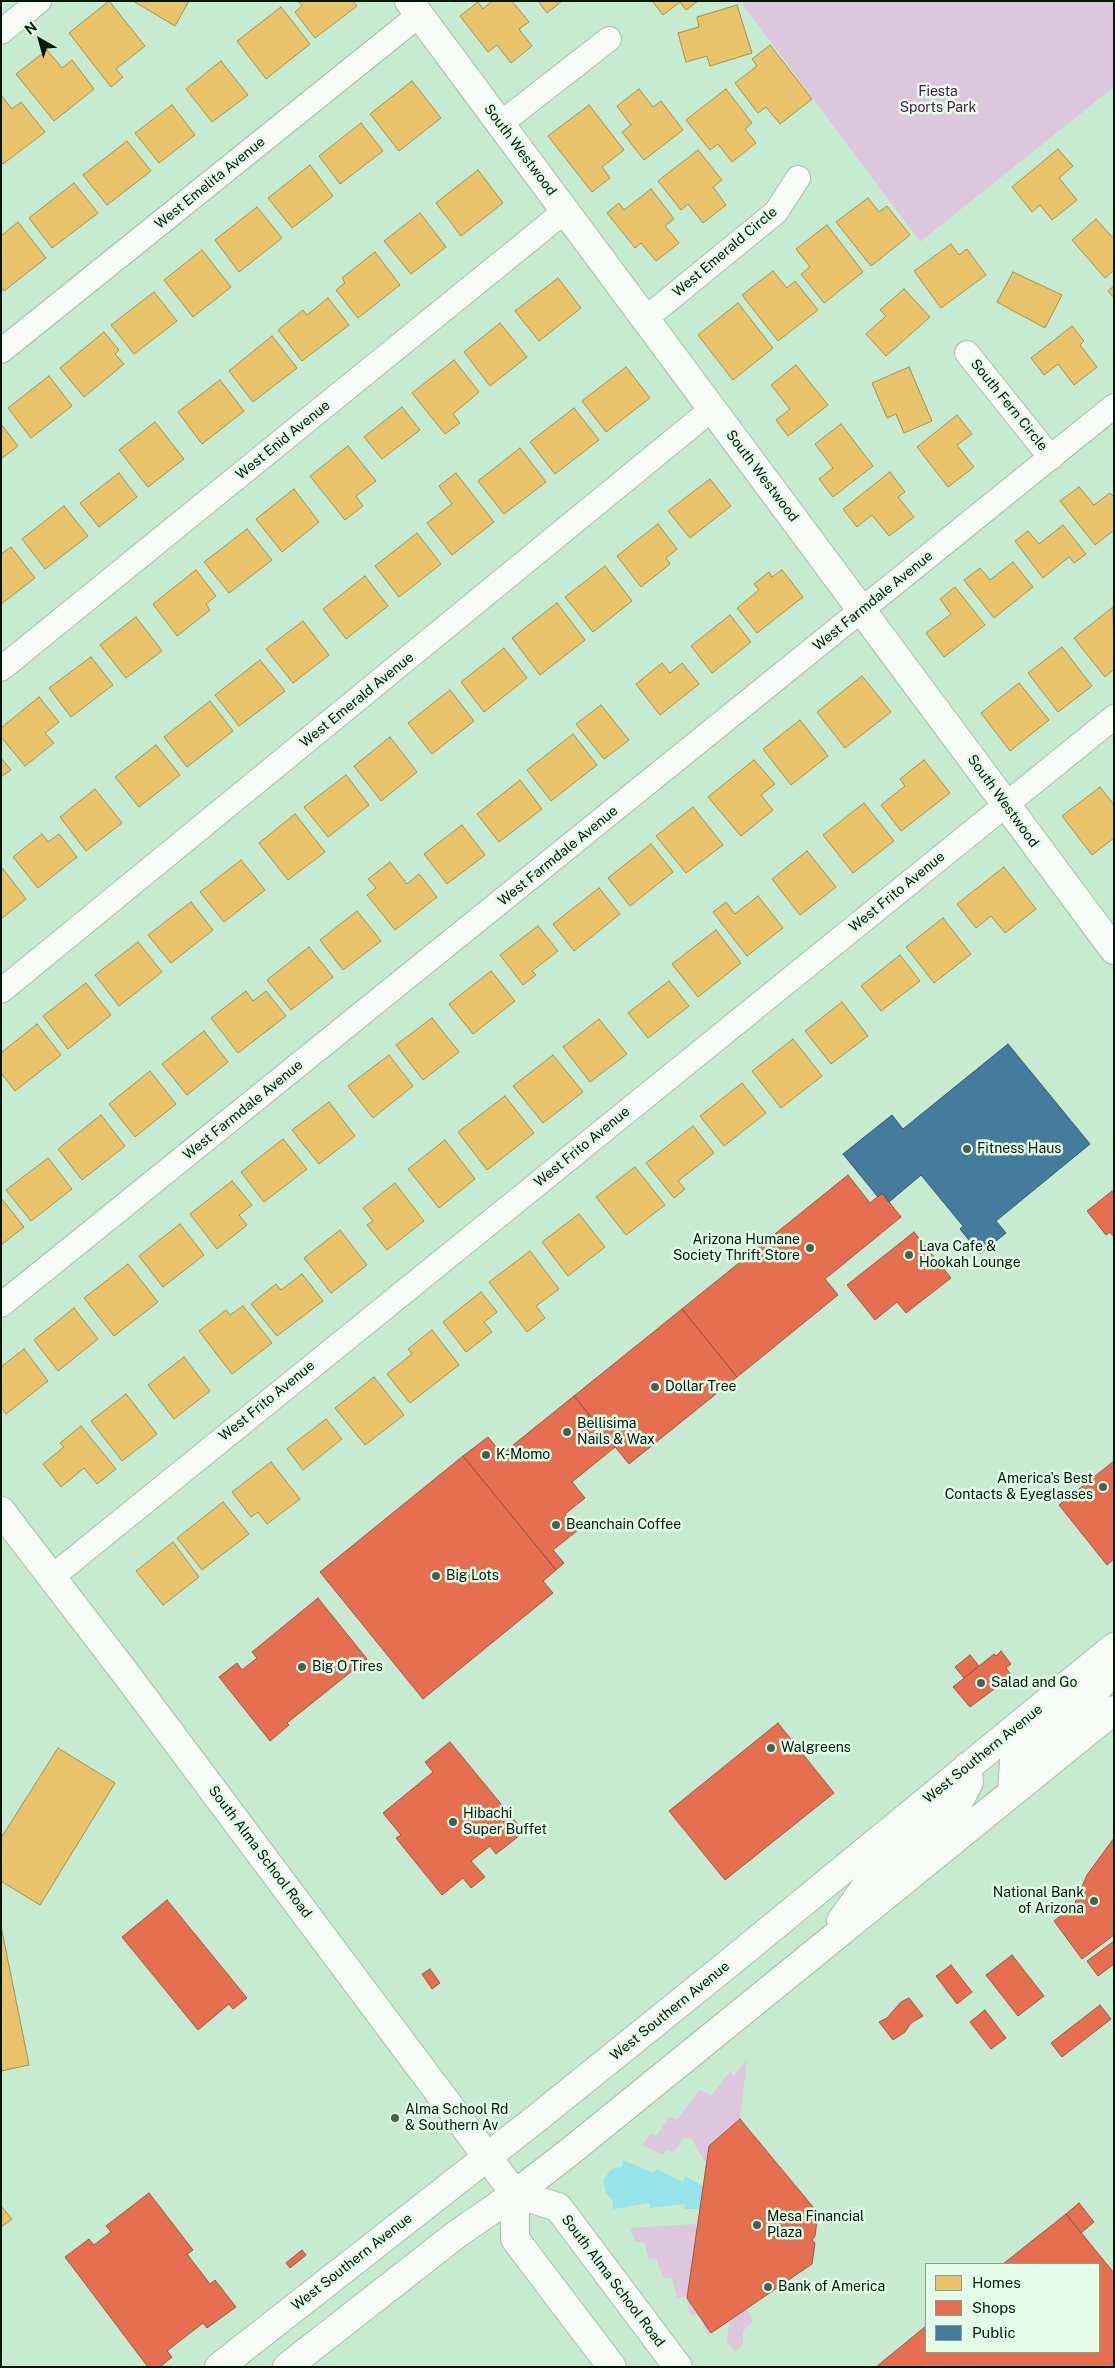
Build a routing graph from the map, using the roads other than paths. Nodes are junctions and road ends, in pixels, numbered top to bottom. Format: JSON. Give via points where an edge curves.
{"nodes":[{"id":1,"x":39,"y":1,"type":"edge"},
{"id":2,"x":414,"y":8,"type":"edge"},
{"id":3,"x":1,"y":32,"type":"edge"},
{"id":4,"x":609,"y":40,"type":"dead end"},
{"id":5,"x":500,"y":124,"type":"junction"},
{"id":6,"x":798,"y":178,"type":"dead end"},
{"id":7,"x":565,"y":211,"type":"junction"},
{"id":8,"x":645,"y":319,"type":"junction"},
{"id":9,"x":1,"y":351,"type":"edge"},
{"id":10,"x":967,"y":353,"type":"dead end"},
{"id":11,"x":1114,"y":406,"type":"edge"},
{"id":12,"x":712,"y":409,"type":"junction"},
{"id":13,"x":1050,"y":458,"type":"junction"},
{"id":14,"x":862,"y":610,"type":"junction"},
{"id":15,"x":1,"y":669,"type":"edge"},
{"id":16,"x":1114,"y":718,"type":"edge"},
{"id":17,"x":1005,"y":804,"type":"junction"},
{"id":18,"x":1114,"y":950,"type":"edge"},
{"id":19,"x":1,"y":990,"type":"edge"},
{"id":20,"x":1,"y":1305,"type":"edge"},
{"id":21,"x":1,"y":1512,"type":"edge"},
{"id":22,"x":52,"y":1577,"type":"junction"},
{"id":23,"x":1114,"y":1647,"type":"edge"},
{"id":24,"x":1114,"y":1668,"type":"edge"},
{"id":25,"x":1114,"y":1710,"type":"edge"},
{"id":26,"x":967,"y":1766,"type":"junction"},
{"id":27,"x":1012,"y":1793,"type":"junction"},
{"id":28,"x":822,"y":1949,"type":"junction"},
{"id":29,"x":487,"y":2156,"type":"junction"},
{"id":30,"x":515,"y":2194,"type":"junction"},
{"id":31,"x":219,"y":2367,"type":"edge"},
{"id":32,"x":286,"y":2367,"type":"edge"},
{"id":33,"x":612,"y":2367,"type":"edge"},
{"id":34,"x":678,"y":2367,"type":"edge"}],
"edges":[{"from":1,"to":3,"type":"street"},
{"from":2,"to":5,"type":"main road","name":"South Westwood"},
{"from":2,"to":9,"type":"street","name":"West Emelita Avenue"},
{"from":4,"to":5,"type":"street"},
{"from":5,"to":7,"type":"main road","name":"South Westwood"},
{"from":6,"to":8,"type":"street","name":"West Emerald Circle","via":[[776,212]]},
{"from":7,"to":8,"type":"main road","name":"South Westwood"},
{"from":7,"to":15,"type":"street","name":"West Enid Avenue"},
{"from":8,"to":12,"type":"main road","name":"South Westwood"},
{"from":10,"to":13,"type":"street","name":"South Fern Circle"},
{"from":11,"to":13,"type":"street","name":"West Farmdale Avenue"},
{"from":12,"to":14,"type":"main road","name":"South Westwood"},
{"from":12,"to":19,"type":"street","name":"West Emerald Avenue"},
{"from":13,"to":14,"type":"street","name":"West Farmdale Avenue"},
{"from":14,"to":17,"type":"main road","name":"South Westwood"},
{"from":14,"to":20,"type":"street","name":"West Farmdale Avenue"},
{"from":16,"to":17,"type":"street","name":"West Frito Avenue"},
{"from":17,"to":18,"type":"main road","name":"South Westwood"},
{"from":17,"to":22,"type":"street","name":"West Frito Avenue"},
{"from":21,"to":22,"type":"main road","name":"South Alma School Road"},
{"from":22,"to":29,"type":"main road","name":"South Alma School Road"},
{"from":23,"to":26,"type":"main road","name":"West Southern Avenue"},
{"from":24,"to":27,"type":"main road","via":[[1096,1690],[1014,1760]]},
{"from":25,"to":27,"type":"main road"},
{"from":26,"to":28,"type":"main road","via":[[969,1782],[958,1805],[874,1875]]},
{"from":26,"to":29,"type":"main road","name":"West Southern Avenue","via":[[728,1964]]},
{"from":27,"to":28,"type":"main road"},
{"from":28,"to":30,"type":"main road"},
{"from":29,"to":30,"type":"main road","name":"South Alma School Road"},
{"from":29,"to":31,"type":"main road","name":"West Southern Avenue"},
{"from":30,"to":32,"type":"main road","via":[[457,2234]]},
{"from":30,"to":33,"type":"main road","via":[[515,2238]]},
{"from":30,"to":34,"type":"main road","name":"South Alma School Road","via":[[558,2206]]}]}
